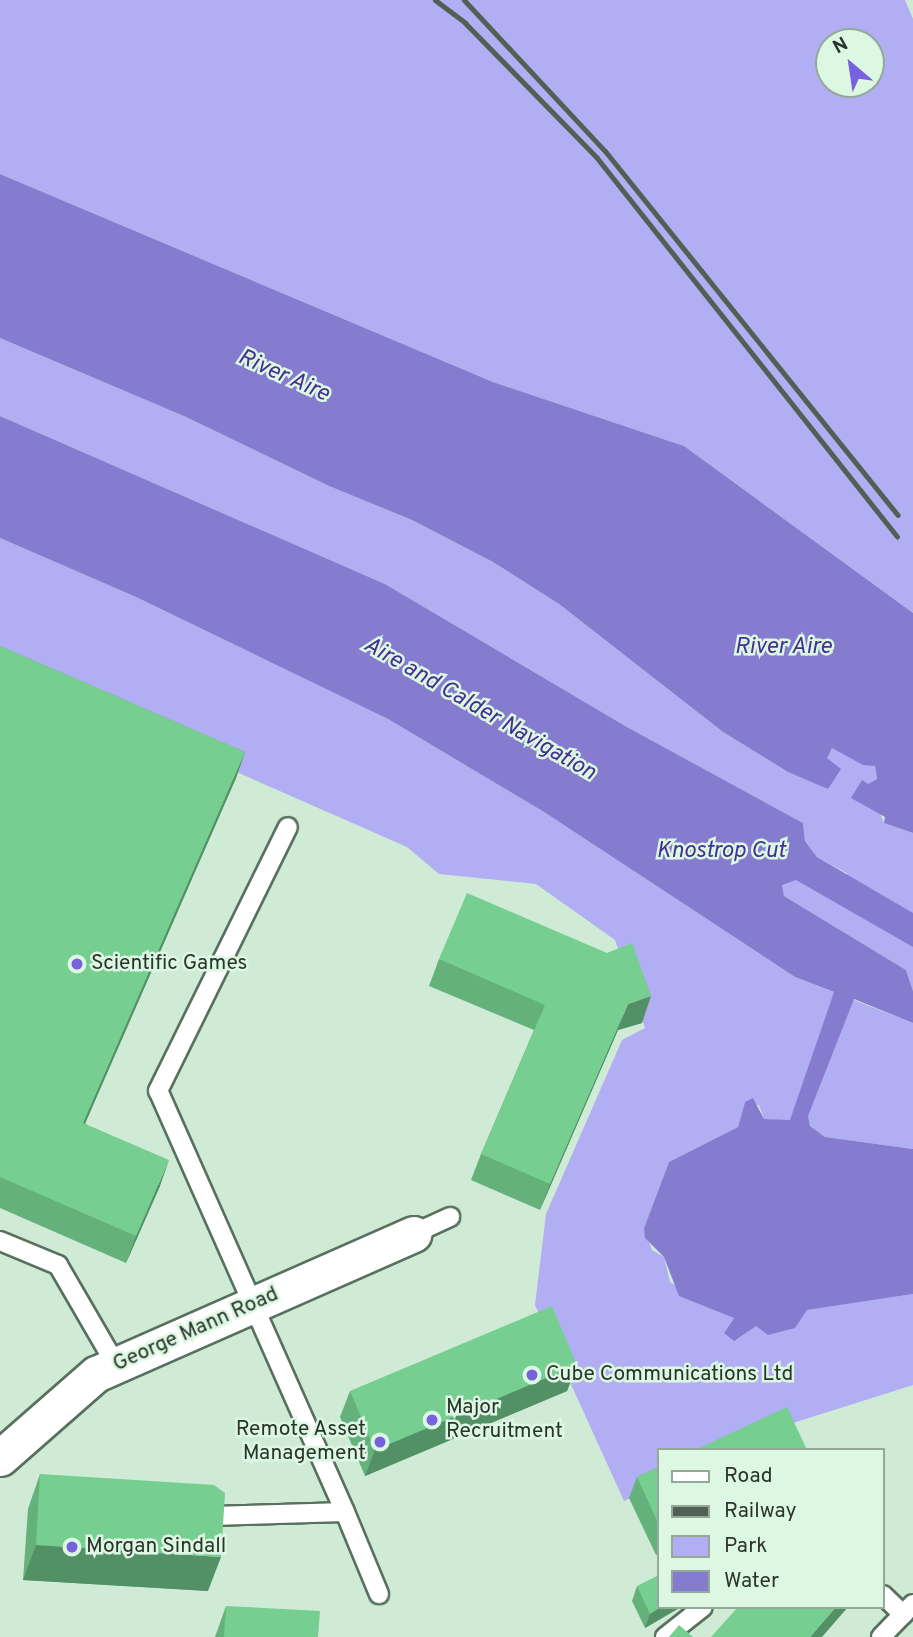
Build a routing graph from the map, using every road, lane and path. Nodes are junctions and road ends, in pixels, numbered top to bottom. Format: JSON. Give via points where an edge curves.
{"nodes":[{"id":1,"x":288,"y":827,"type":"dead end"},
{"id":2,"x":450,"y":1217,"type":"dead end"},
{"id":3,"x":413,"y":1234,"type":"joint"},
{"id":4,"x":0,"y":1241,"type":"edge"},
{"id":5,"x":253,"y":1305,"type":"junction"},
{"id":6,"x":116,"y":1365,"type":"junction"},
{"id":7,"x":2,"y":1454,"type":"edge"},
{"id":8,"x":345,"y":1512,"type":"junction"},
{"id":9,"x":212,"y":1516,"type":"edge"},
{"id":10,"x":379,"y":1594,"type":"dead end"},
{"id":11,"x":885,"y":1596,"type":"edge"},
{"id":12,"x":700,"y":1609,"type":"edge"},
{"id":13,"x":908,"y":1609,"type":"edge"},
{"id":14,"x":665,"y":1637,"type":"edge"},
{"id":15,"x":881,"y":1637,"type":"edge"}],
"edges":[{"from":1,"to":5,"type":"lane","via":[[158,1091]]},
{"from":2,"to":3,"type":"lane"},
{"from":3,"to":5,"type":"street","name":"George Mann Road"},
{"from":4,"to":6,"type":"lane","via":[[58,1265]]},
{"from":5,"to":6,"type":"street","name":"George Mann Road"},
{"from":5,"to":8,"type":"lane"},
{"from":6,"to":7,"type":"street","name":"George Mann Road","via":[[96,1374]]},
{"from":8,"to":9,"type":"lane"},
{"from":8,"to":10,"type":"lane"},
{"from":11,"to":13,"type":"lane"},
{"from":12,"to":14,"type":"lane"},
{"from":13,"to":15,"type":"lane"}]}
